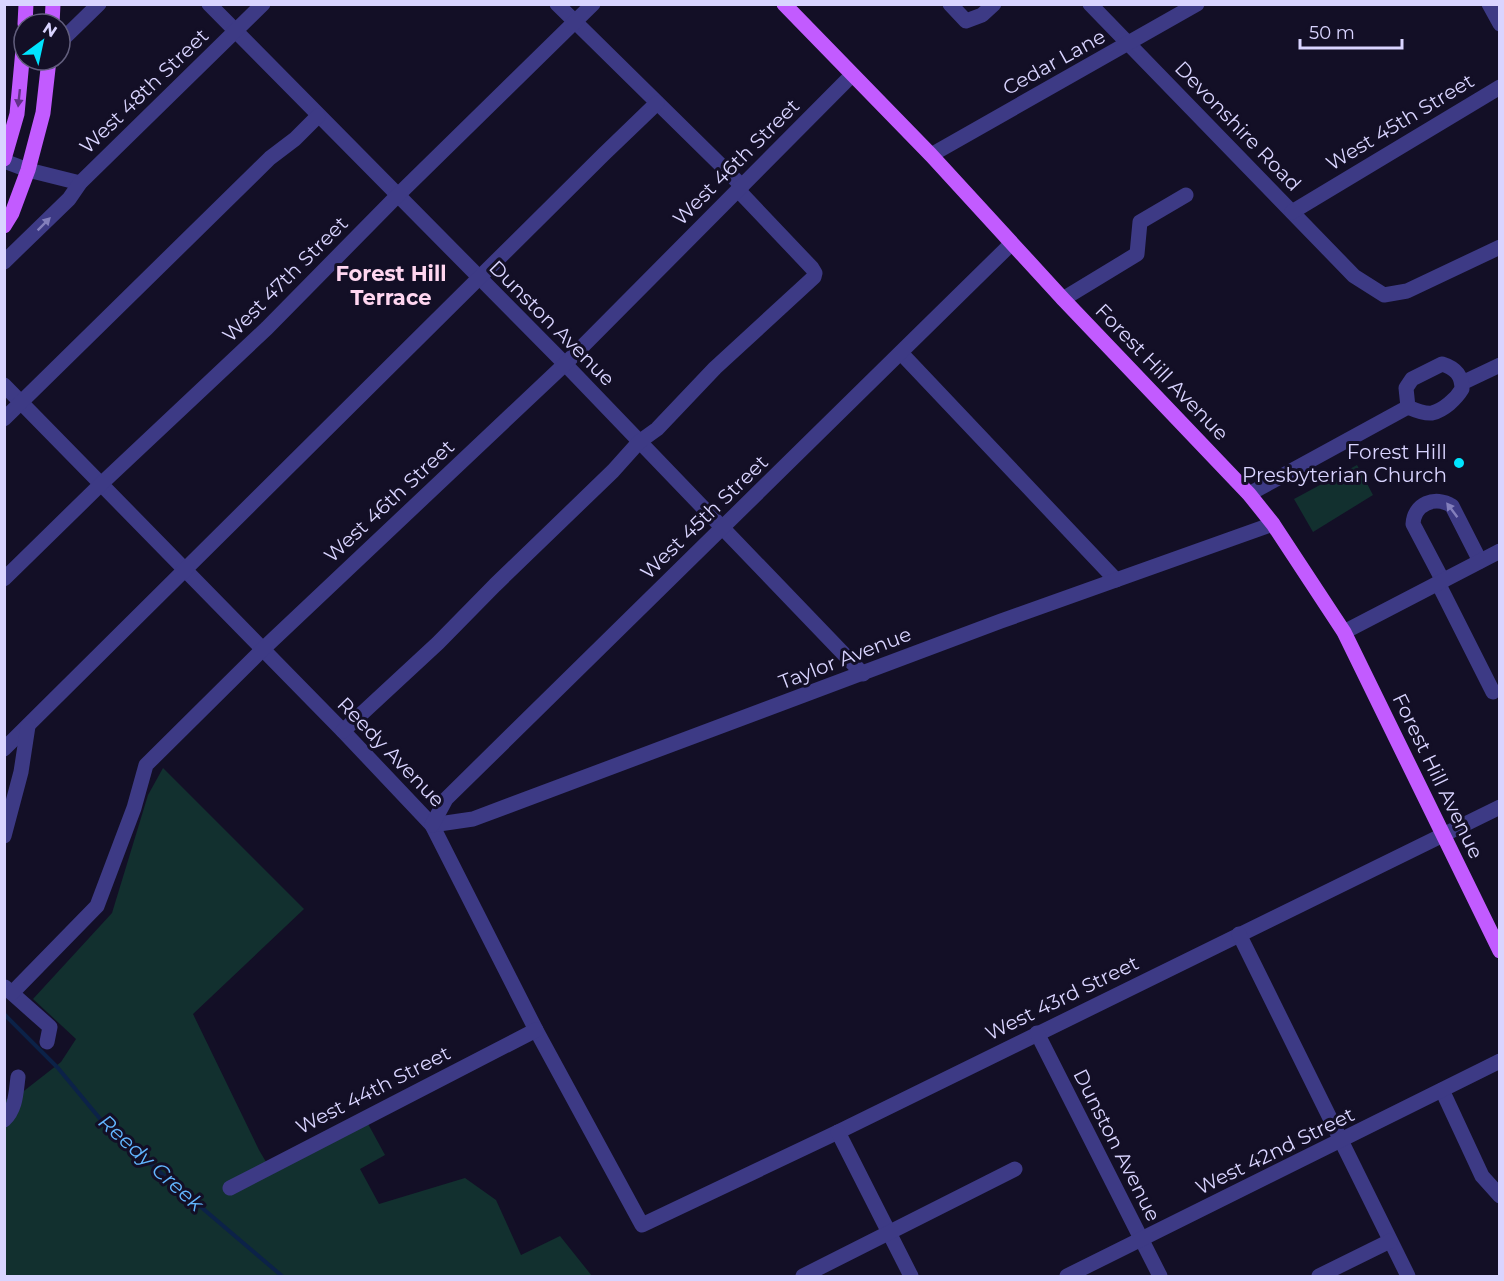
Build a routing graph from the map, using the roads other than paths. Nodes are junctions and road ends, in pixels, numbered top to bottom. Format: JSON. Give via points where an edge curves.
{"nodes":[{"id":1,"x":99,"y":4,"type":"edge"},
{"id":2,"x":209,"y":4,"type":"edge"},
{"id":3,"x":263,"y":4,"type":"edge"},
{"id":4,"x":557,"y":4,"type":"edge"},
{"id":5,"x":593,"y":4,"type":"edge"},
{"id":6,"x":784,"y":4,"type":"edge"},
{"id":7,"x":950,"y":4,"type":"edge"},
{"id":8,"x":994,"y":4,"type":"edge"},
{"id":9,"x":1090,"y":4,"type":"edge"},
{"id":10,"x":1197,"y":4,"type":"edge"},
{"id":11,"x":1489,"y":4,"type":"edge"},
{"id":12,"x":575,"y":22,"type":"junction"},
{"id":13,"x":1500,"y":24,"type":"edge"},
{"id":14,"x":72,"y":30,"type":"edge"},
{"id":15,"x":236,"y":32,"type":"junction"},
{"id":16,"x":1130,"y":44,"type":"junction"},
{"id":17,"x":21,"y":72,"type":"edge"},
{"id":18,"x":48,"y":72,"type":"edge"},
{"id":19,"x":852,"y":75,"type":"junction"},
{"id":20,"x":1500,"y":87,"type":"edge"},
{"id":21,"x":657,"y":103,"type":"junction"},
{"id":22,"x":318,"y":116,"type":"junction"},
{"id":23,"x":932,"y":155,"type":"junction"},
{"id":24,"x":4,"y":160,"type":"edge"},
{"id":25,"x":28,"y":170,"type":"junction"},
{"id":26,"x":80,"y":183,"type":"junction"},
{"id":27,"x":740,"y":188,"type":"junction"},
{"id":28,"x":1186,"y":195,"type":"dead end"},
{"id":29,"x":397,"y":196,"type":"junction"},
{"id":30,"x":1292,"y":212,"type":"junction"},
{"id":31,"x":4,"y":226,"type":"edge"},
{"id":32,"x":1011,"y":244,"type":"junction"},
{"id":33,"x":1500,"y":247,"type":"edge"},
{"id":34,"x":4,"y":262,"type":"edge"},
{"id":35,"x":479,"y":278,"type":"junction"},
{"id":36,"x":1063,"y":299,"type":"junction"},
{"id":37,"x":901,"y":353,"type":"junction"},
{"id":38,"x":565,"y":364,"type":"junction"},
{"id":39,"x":1500,"y":365,"type":"edge"},
{"id":40,"x":1462,"y":383,"type":"junction"},
{"id":41,"x":4,"y":385,"type":"edge"},
{"id":42,"x":21,"y":402,"type":"junction"},
{"id":43,"x":1408,"y":407,"type":"junction"},
{"id":44,"x":4,"y":419,"type":"edge"},
{"id":45,"x":639,"y":442,"type":"junction"},
{"id":46,"x":100,"y":485,"type":"junction"},
{"id":47,"x":1249,"y":494,"type":"junction"},
{"id":48,"x":1273,"y":524,"type":"junction"},
{"id":49,"x":722,"y":528,"type":"junction"},
{"id":50,"x":1500,"y":551,"type":"edge"},
{"id":51,"x":1480,"y":561,"type":"junction"},
{"id":52,"x":185,"y":570,"type":"junction"},
{"id":53,"x":4,"y":579,"type":"edge"},
{"id":54,"x":1116,"y":580,"type":"junction"},
{"id":55,"x":1440,"y":582,"type":"junction"},
{"id":56,"x":1344,"y":632,"type":"junction"},
{"id":57,"x":262,"y":650,"type":"junction"},
{"id":58,"x":863,"y":674,"type":"junction"},
{"id":59,"x":1493,"y":692,"type":"dead end"},
{"id":60,"x":28,"y":726,"type":"junction"},
{"id":61,"x":343,"y":732,"type":"junction"},
{"id":62,"x":4,"y":749,"type":"edge"},
{"id":63,"x":1500,"y":807,"type":"edge"},
{"id":64,"x":432,"y":825,"type":"junction"},
{"id":65,"x":1444,"y":835,"type":"junction"},
{"id":66,"x":4,"y":836,"type":"edge"},
{"id":67,"x":1239,"y":934,"type":"junction"},
{"id":68,"x":1500,"y":951,"type":"edge"},
{"id":69,"x":8,"y":990,"type":"edge"},
{"id":70,"x":536,"y":1030,"type":"junction"},
{"id":71,"x":1037,"y":1033,"type":"junction"},
{"id":72,"x":47,"y":1042,"type":"dead end"},
{"id":73,"x":1500,"y":1061,"type":"edge"},
{"id":74,"x":18,"y":1077,"type":"dead end"},
{"id":75,"x":1442,"y":1090,"type":"junction"},
{"id":76,"x":4,"y":1120,"type":"edge"},
{"id":77,"x":838,"y":1132,"type":"junction"},
{"id":78,"x":1341,"y":1142,"type":"junction"},
{"id":79,"x":1015,"y":1169,"type":"dead end"},
{"id":80,"x":230,"y":1188,"type":"dead end"},
{"id":81,"x":1500,"y":1196,"type":"edge"},
{"id":82,"x":642,"y":1225,"type":"joint"},
{"id":83,"x":889,"y":1233,"type":"junction"},
{"id":84,"x":1142,"y":1240,"type":"junction"},
{"id":85,"x":1390,"y":1241,"type":"junction"},
{"id":86,"x":803,"y":1276,"type":"edge"},
{"id":87,"x":911,"y":1276,"type":"edge"},
{"id":88,"x":1068,"y":1276,"type":"edge"},
{"id":89,"x":1160,"y":1276,"type":"edge"},
{"id":90,"x":1319,"y":1276,"type":"edge"},
{"id":91,"x":1408,"y":1276,"type":"edge"}],
"edges":[{"from":1,"to":14,"type":"street"},
{"from":2,"to":15,"type":"street","name":"Dunston Avenue"},
{"from":3,"to":15,"type":"street","name":"West 48th Street"},
{"from":4,"to":12,"type":"street"},
{"from":5,"to":12,"type":"street","name":"West 47th Street"},
{"from":6,"to":19,"type":"main road","name":"Forest Hill Avenue"},
{"from":7,"to":8,"type":"street","via":[[966,21],[982,15]]},
{"from":9,"to":16,"type":"street","name":"Devonshire Road"},
{"from":10,"to":16,"type":"street","name":"Cedar Lane"},
{"from":11,"to":13,"type":"street"},
{"from":12,"to":21,"type":"street"},
{"from":12,"to":29,"type":"street","name":"West 47th Street"},
{"from":15,"to":22,"type":"street","name":"Dunston Avenue"},
{"from":15,"to":26,"type":"street","name":"West 48th Street"},
{"from":16,"to":23,"type":"street","name":"Cedar Lane"},
{"from":16,"to":30,"type":"street","name":"Devonshire Road"},
{"from":17,"to":24,"type":"main road","one_way":true,"via":[[17,114]]},
{"from":18,"to":25,"type":"main road","via":[[43,113]]},
{"from":19,"to":23,"type":"main road","name":"Forest Hill Avenue"},
{"from":19,"to":27,"type":"street","name":"West 46th Street"},
{"from":20,"to":30,"type":"street","name":"West 45th Street"},
{"from":21,"to":27,"type":"street"},
{"from":21,"to":35,"type":"street"},
{"from":22,"to":29,"type":"street","name":"Dunston Avenue"},
{"from":22,"to":42,"type":"street","via":[[270,158]]},
{"from":23,"to":32,"type":"main road","name":"Forest Hill Avenue"},
{"from":24,"to":25,"type":"street","name":"West 48th Street"},
{"from":25,"to":26,"type":"street","name":"West 48th Street"},
{"from":25,"to":31,"type":"main road"},
{"from":34,"to":26,"type":"street","name":"West 48th Street","one_way":true,"via":[[69,199]]},
{"from":27,"to":38,"type":"street","name":"West 46th Street"},
{"from":27,"to":45,"type":"street","via":[[812,268],[814,277]]},
{"from":28,"to":36,"type":"street","via":[[1140,222],[1137,254]]},
{"from":29,"to":35,"type":"street","name":"Dunston Avenue"},
{"from":29,"to":46,"type":"street","name":"West 47th Street","via":[[267,328]]},
{"from":30,"to":33,"type":"street","name":"Devonshire Road","via":[[1354,276],[1384,295],[1407,291]]},
{"from":32,"to":36,"type":"main road","name":"Forest Hill Avenue"},
{"from":32,"to":37,"type":"street","name":"West 45th Street"},
{"from":35,"to":38,"type":"street","name":"Dunston Avenue"},
{"from":35,"to":52,"type":"street"},
{"from":36,"to":47,"type":"main road","name":"Forest Hill Avenue"},
{"from":37,"to":49,"type":"street","name":"West 45th Street"},
{"from":37,"to":54,"type":"street"},
{"from":38,"to":45,"type":"street","name":"Dunston Avenue"},
{"from":38,"to":57,"type":"street","name":"West 46th Street"},
{"from":39,"to":40,"type":"street"},
{"from":40,"to":43,"type":"street","via":[[1456,399],[1431,413]]},
{"from":40,"to":43,"type":"street","via":[[1452,367],[1442,364],[1412,379],[1406,388]]},
{"from":41,"to":42,"type":"street","name":"Reedy Avenue"},
{"from":42,"to":44,"type":"street"},
{"from":42,"to":46,"type":"street","name":"Reedy Avenue"},
{"from":43,"to":47,"type":"street"},
{"from":45,"to":49,"type":"street","name":"Dunston Avenue"},
{"from":45,"to":61,"type":"street"},
{"from":46,"to":52,"type":"street","name":"Reedy Avenue"},
{"from":46,"to":53,"type":"street","name":"West 47th Street"},
{"from":47,"to":48,"type":"main road","name":"Forest Hill Avenue"},
{"from":48,"to":54,"type":"street","name":"Taylor Avenue"},
{"from":48,"to":56,"type":"main road","name":"Forest Hill Avenue"},
{"from":49,"to":58,"type":"street","name":"Dunston Avenue"},
{"from":49,"to":64,"type":"street","name":"West 45th Street","via":[[446,799]]},
{"from":50,"to":51,"type":"street"},
{"from":51,"to":55,"type":"street"},
{"from":51,"to":55,"type":"street","one_way":true,"via":[[1452,506],[1439,500],[1423,505],[1413,516],[1413,524]]},
{"from":52,"to":57,"type":"street","name":"Reedy Avenue"},
{"from":52,"to":60,"type":"street"},
{"from":54,"to":58,"type":"street","name":"Taylor Avenue"},
{"from":55,"to":56,"type":"street"},
{"from":55,"to":59,"type":"street"},
{"from":56,"to":65,"type":"main road","name":"Forest Hill Avenue"},
{"from":57,"to":61,"type":"street","name":"Reedy Avenue"},
{"from":57,"to":69,"type":"street","name":"West 46th Street","via":[[146,765],[97,906]]},
{"from":58,"to":64,"type":"street","name":"Taylor Avenue","via":[[473,819]]},
{"from":60,"to":62,"type":"street"},
{"from":60,"to":66,"type":"street"},
{"from":61,"to":64,"type":"street","name":"Reedy Avenue"},
{"from":63,"to":65,"type":"street","name":"West 43rd Street"},
{"from":64,"to":70,"type":"street","name":"Reedy Avenue"},
{"from":65,"to":67,"type":"street","name":"West 43rd Street"},
{"from":65,"to":68,"type":"main road","name":"Forest Hill Avenue"},
{"from":67,"to":71,"type":"street","name":"West 43rd Street"},
{"from":67,"to":78,"type":"street"},
{"from":69,"to":72,"type":"street","via":[[50,1027]]},
{"from":70,"to":80,"type":"street","name":"West 44th Street"},
{"from":70,"to":82,"type":"street","name":"Reedy Avenue"},
{"from":71,"to":77,"type":"street","name":"West 43rd Street"},
{"from":71,"to":84,"type":"street","name":"Dunston Avenue"},
{"from":73,"to":75,"type":"street","name":"West 42nd Street"},
{"from":74,"to":76,"type":"street","via":[[15,1100]]},
{"from":75,"to":78,"type":"street","name":"West 42nd Street"},
{"from":75,"to":81,"type":"street","via":[[1482,1176]]},
{"from":77,"to":82,"type":"street","name":"West 43rd Street"},
{"from":77,"to":83,"type":"street"},
{"from":78,"to":84,"type":"street","name":"West 42nd Street"},
{"from":78,"to":85,"type":"street"},
{"from":79,"to":83,"type":"street"},
{"from":83,"to":86,"type":"street"},
{"from":83,"to":87,"type":"street"},
{"from":84,"to":88,"type":"street","name":"West 42nd Street"},
{"from":84,"to":89,"type":"street","name":"Dunston Avenue"},
{"from":85,"to":90,"type":"street"},
{"from":85,"to":91,"type":"street"}]}
